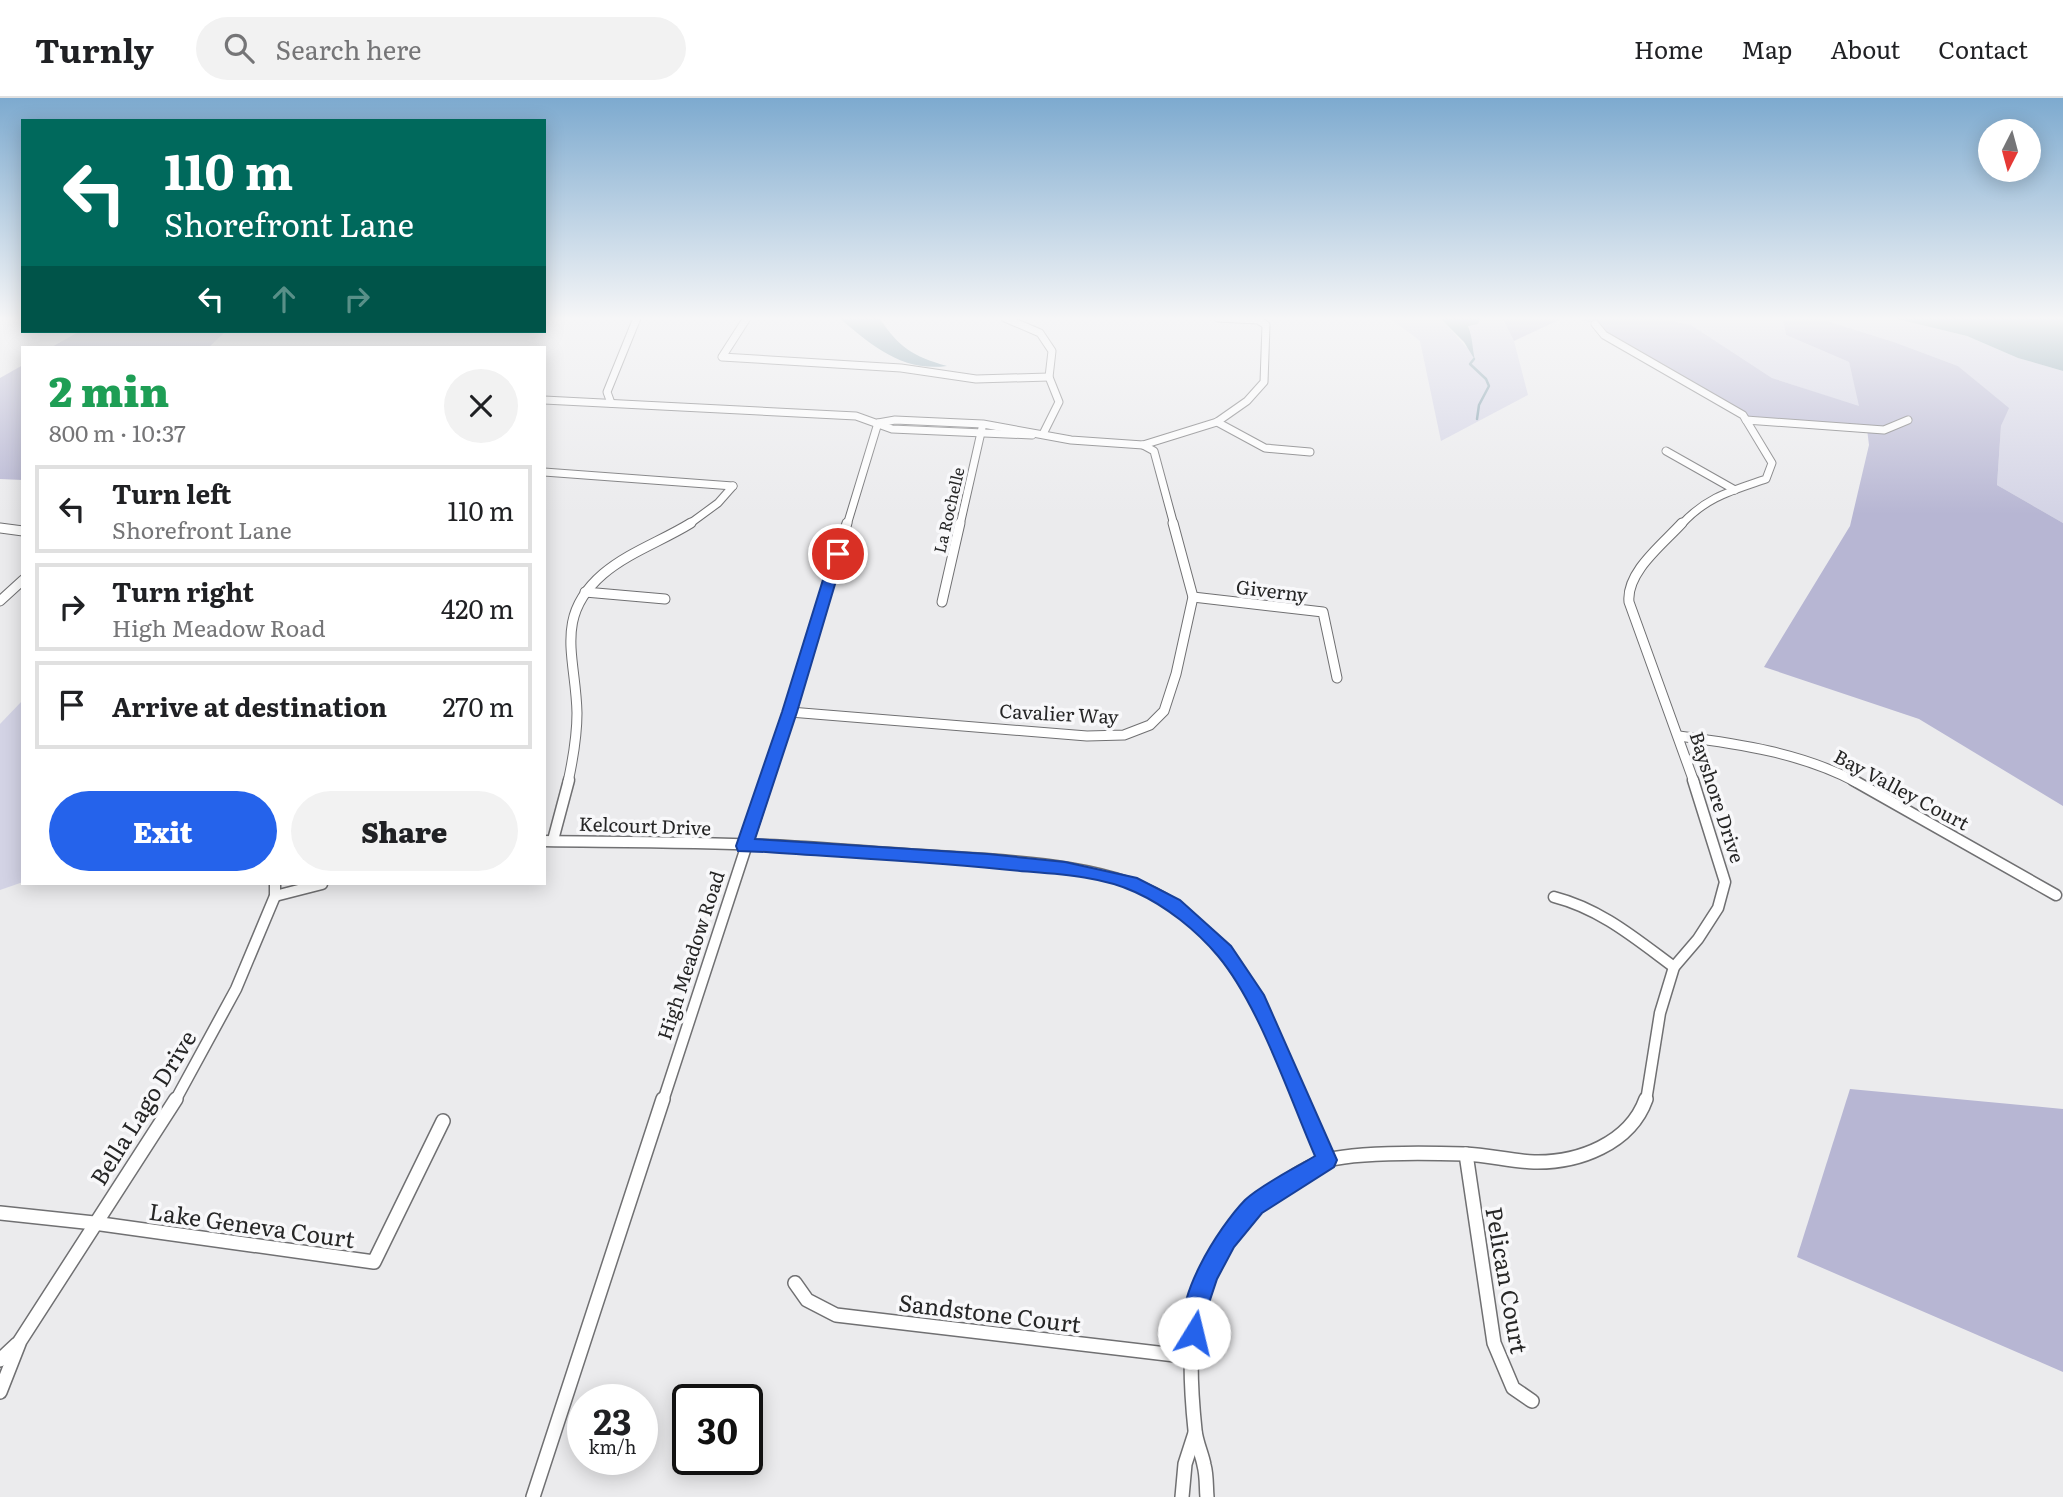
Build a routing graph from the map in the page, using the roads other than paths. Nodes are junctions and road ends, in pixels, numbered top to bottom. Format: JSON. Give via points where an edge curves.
{"nodes":[{"id":1,"x":611,"y":383,"type":"edge"},
{"id":2,"x":1052,"y":383,"type":"edge"},
{"id":3,"x":1263,"y":383,"type":"edge"},
{"id":4,"x":1689,"y":383,"type":"edge"},
{"id":5,"x":546,"y":400,"type":"edge"},
{"id":6,"x":611,"y":403,"type":"junction"},
{"id":7,"x":1908,"y":420,"type":"dead end"},
{"id":8,"x":1746,"y":421,"type":"junction"},
{"id":9,"x":1217,"y":422,"type":"junction"},
{"id":10,"x":878,"y":423,"type":"junction"},
{"id":11,"x":983,"y":424,"type":"junction"},
{"id":12,"x":980,"y":434,"type":"junction"},
{"id":13,"x":1043,"y":434,"type":"junction"},
{"id":14,"x":1143,"y":445,"type":"junction"},
{"id":15,"x":1666,"y":451,"type":"dead end"},
{"id":16,"x":1310,"y":452,"type":"dead end"},
{"id":17,"x":546,"y":472,"type":"edge"},
{"id":18,"x":1735,"y":490,"type":"junction"},
{"id":19,"x":0,"y":528,"type":"edge"},
{"id":20,"x":21,"y":531,"type":"edge"},
{"id":21,"x":21,"y":582,"type":"edge"},
{"id":22,"x":585,"y":592,"type":"junction"},
{"id":23,"x":1193,"y":597,"type":"junction"},
{"id":24,"x":664,"y":599,"type":"dead end"},
{"id":25,"x":0,"y":601,"type":"edge"},
{"id":26,"x":942,"y":602,"type":"dead end"},
{"id":27,"x":1338,"y":678,"type":"dead end"},
{"id":28,"x":790,"y":712,"type":"junction"},
{"id":29,"x":1679,"y":736,"type":"junction"},
{"id":30,"x":549,"y":840,"type":"edge"},
{"id":31,"x":744,"y":846,"type":"junction"},
{"id":32,"x":315,"y":885,"type":"edge"},
{"id":33,"x":275,"y":890,"type":"edge"},
{"id":34,"x":2056,"y":895,"type":"dead end"},
{"id":35,"x":1554,"y":897,"type":"dead end"},
{"id":36,"x":1674,"y":967,"type":"junction"},
{"id":37,"x":443,"y":1121,"type":"dead end"},
{"id":38,"x":1466,"y":1154,"type":"junction"},
{"id":39,"x":1326,"y":1160,"type":"junction"},
{"id":40,"x":0,"y":1213,"type":"edge"},
{"id":41,"x":94,"y":1223,"type":"junction"},
{"id":42,"x":795,"y":1283,"type":"dead end"},
{"id":43,"x":20,"y":1341,"type":"junction"},
{"id":44,"x":1192,"y":1357,"type":"junction"},
{"id":45,"x":0,"y":1360,"type":"edge"},
{"id":46,"x":0,"y":1392,"type":"edge"},
{"id":47,"x":1532,"y":1401,"type":"dead end"},
{"id":48,"x":1195,"y":1432,"type":"junction"},
{"id":49,"x":533,"y":1497,"type":"edge"},
{"id":50,"x":1182,"y":1497,"type":"edge"},
{"id":51,"x":1207,"y":1497,"type":"edge"}],
"edges":[{"from":1,"to":6,"type":"street","via":[[607,392]]},
{"from":2,"to":13,"type":"street","via":[[1059,402]]},
{"from":3,"to":9,"type":"street","via":[[1242,406]]},
{"from":4,"to":8,"type":"street","name":"Bayshore Drive","via":[[1735,409]]},
{"from":5,"to":6,"type":"street"},
{"from":6,"to":10,"type":"street","via":[[856,416]]},
{"from":7,"to":8,"type":"street","via":[[1884,429]]},
{"from":8,"to":18,"type":"street","name":"Bayshore Drive","via":[[1772,468],[1766,479]]},
{"from":9,"to":14,"type":"street"},
{"from":9,"to":16,"type":"street","via":[[1265,448]]},
{"from":10,"to":11,"type":"street"},
{"from":10,"to":12,"type":"street","via":[[892,429]]},
{"from":10,"to":28,"type":"street","name":"High Meadow Road"},
{"from":11,"to":12,"type":"street","name":"La Rochelle"},
{"from":11,"to":13,"type":"street"},
{"from":12,"to":13,"type":"street"},
{"from":12,"to":26,"type":"street","name":"La Rochelle"},
{"from":13,"to":14,"type":"street"},
{"from":14,"to":23,"type":"street","name":"Cavalier Way","via":[[1154,451]]},
{"from":15,"to":18,"type":"street"},
{"from":17,"to":22,"type":"street","via":[[733,486],[697,522],[608,569]]},
{"from":18,"to":29,"type":"street","name":"Bayshore Drive","via":[[1697,507],[1633,578],[1628,591]]},
{"from":19,"to":20,"type":"street"},
{"from":21,"to":25,"type":"street"},
{"from":22,"to":24,"type":"street"},
{"from":22,"to":30,"type":"street","via":[[568,631],[577,715],[564,805]]},
{"from":23,"to":27,"type":"street","name":"Giverny","via":[[1323,612]]},
{"from":23,"to":28,"type":"street","name":"Cavalier Way","via":[[1164,711],[1150,725],[1124,735],[1087,736]]},
{"from":28,"to":31,"type":"street","name":"High Meadow Road"},
{"from":29,"to":34,"type":"street","name":"Bay Valley Court","via":[[1743,745],[1830,768]]},
{"from":29,"to":36,"type":"street","name":"Bayshore Drive","via":[[1726,882],[1708,925]]},
{"from":30,"to":31,"type":"street","name":"Kelcourt Drive"},
{"from":31,"to":39,"type":"street","name":"Kelcourt Drive","via":[[1065,868],[1153,892],[1224,951],[1246,982]]},
{"from":31,"to":49,"type":"street","name":"High Meadow Road"},
{"from":32,"to":33,"type":"street"},
{"from":33,"to":41,"type":"street","name":"Bella Lago Drive","via":[[236,989],[176,1100]]},
{"from":35,"to":36,"type":"street","via":[[1592,908]]},
{"from":36,"to":38,"type":"street","name":"Bayshore Drive","via":[[1660,1013],[1646,1102],[1621,1136],[1586,1155],[1561,1159],[1535,1162]]},
{"from":37,"to":41,"type":"street","name":"Lake Geneva Court","via":[[374,1262]]},
{"from":38,"to":39,"type":"street","name":"Bayshore Drive"},
{"from":38,"to":47,"type":"street","name":"Pelican Court","via":[[1494,1343],[1513,1388]]},
{"from":39,"to":44,"type":"street","name":"Bayshore Drive","via":[[1255,1205],[1226,1239],[1196,1309]]},
{"from":40,"to":41,"type":"street"},
{"from":41,"to":43,"type":"street","name":"Bella Lago Drive"},
{"from":42,"to":44,"type":"street","name":"Sandstone Court","via":[[807,1300],[836,1315]]},
{"from":43,"to":45,"type":"street","name":"Bella Lago Drive"},
{"from":43,"to":46,"type":"street","name":"Bella Lago Drive"},
{"from":44,"to":48,"type":"street","name":"Bayshore Drive"},
{"from":48,"to":50,"type":"street","name":"Bayshore Drive","via":[[1185,1464]]},
{"from":48,"to":51,"type":"street","name":"Bayshore Drive"}]}
